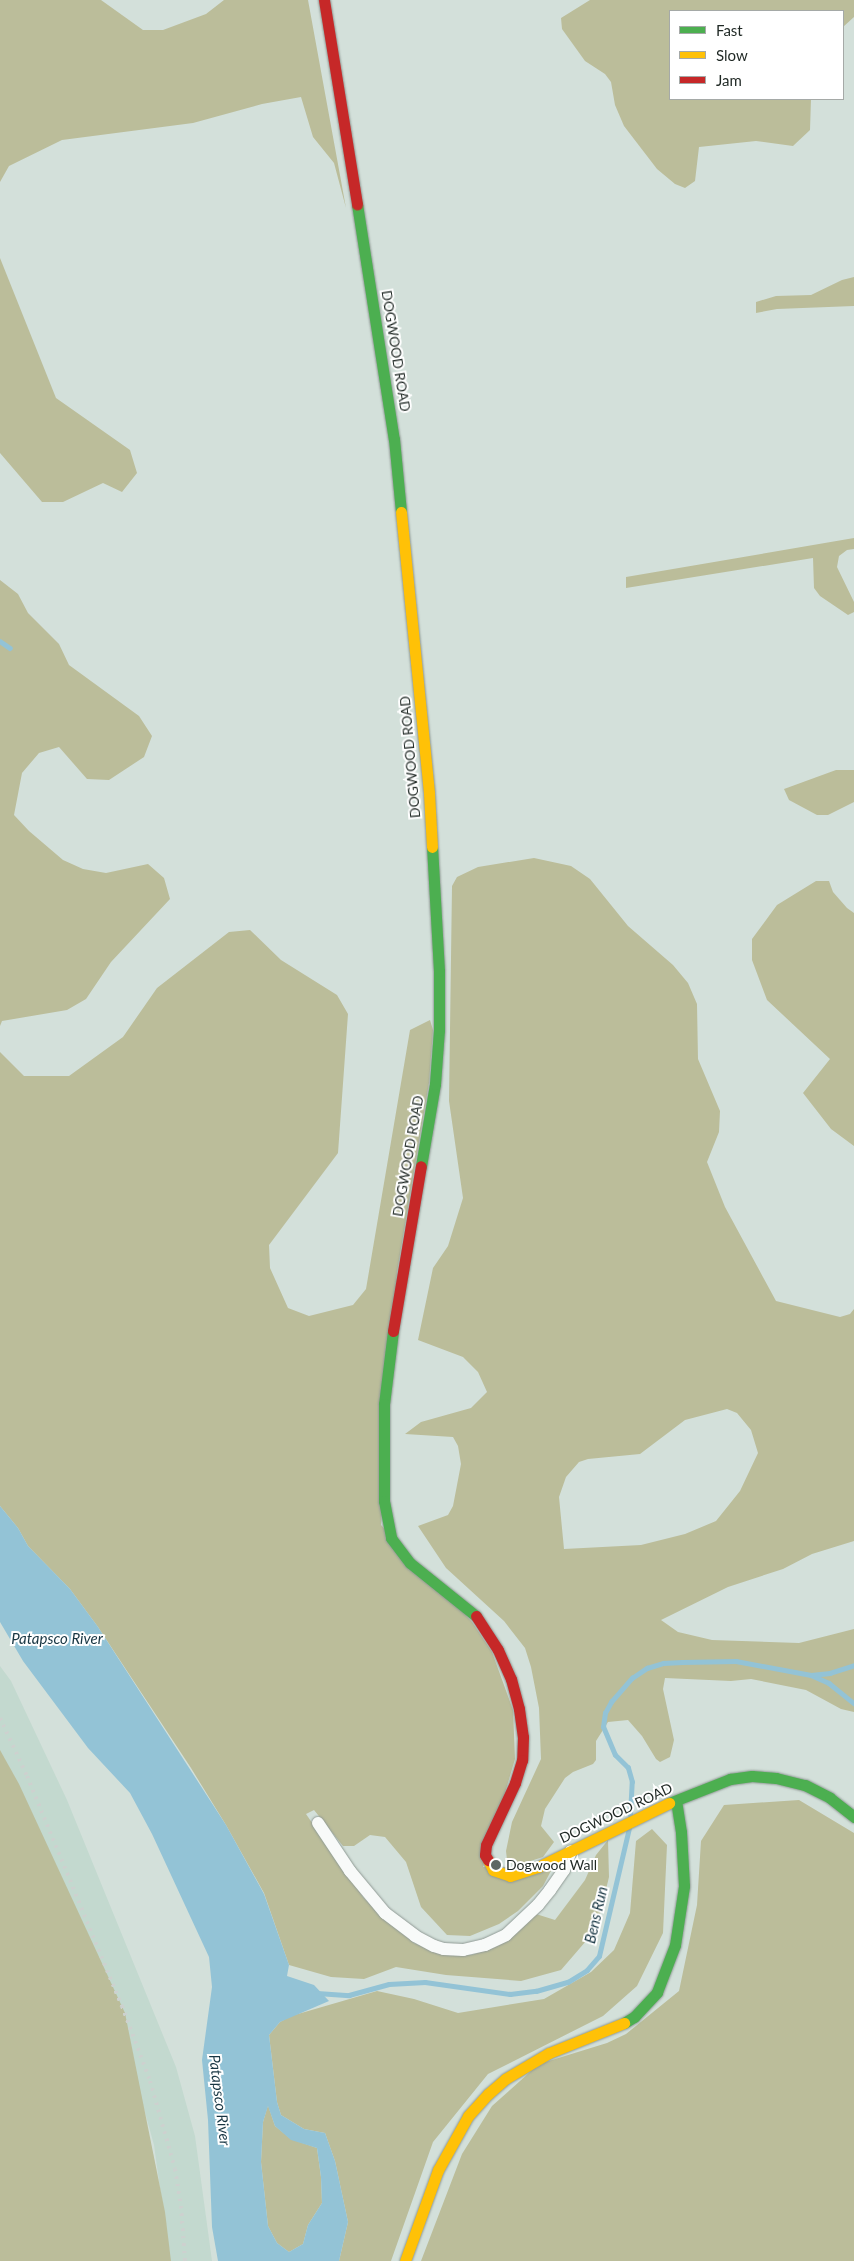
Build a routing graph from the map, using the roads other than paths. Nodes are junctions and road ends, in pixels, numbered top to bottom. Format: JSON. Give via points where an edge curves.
{"nodes":[{"id":1,"x":324,"y":0,"type":"edge"},
{"id":2,"x":676,"y":1801,"type":"junction"},
{"id":3,"x":854,"y":1817,"type":"edge"},
{"id":4,"x":318,"y":1823,"type":"dead end"},
{"id":5,"x":571,"y":1851,"type":"junction"},
{"id":6,"x":405,"y":2261,"type":"edge"}],
"edges":[{"from":1,"to":5,"type":"street","name":"DOGWOOD ROAD","via":[[394,439],[429,793],[438,952],[439,1030],[435,1084],[386,1376],[384,1501],[387,1524],[398,1549],[425,1577],[477,1617],[498,1650],[510,1679],[522,1727],[522,1760],[515,1783],[489,1836],[485,1854],[488,1864],[500,1874],[510,1876]]},
{"from":2,"to":3,"type":"street","name":"DOGWOOD ROAD","via":[[730,1779],[752,1776],[776,1778],[805,1785],[830,1798]]},
{"from":2,"to":5,"type":"street","name":"DOGWOOD ROAD"},
{"from":2,"to":6,"type":"street","via":[[683,1858],[682,1904],[675,1946],[657,1992],[647,2005],[618,2026],[549,2052],[488,2094],[468,2116],[438,2170]]},
{"from":4,"to":5,"type":"street","via":[[350,1871],[385,1913],[415,1936],[444,1949],[463,1950],[506,1935],[550,1890],[564,1870]]}]}
